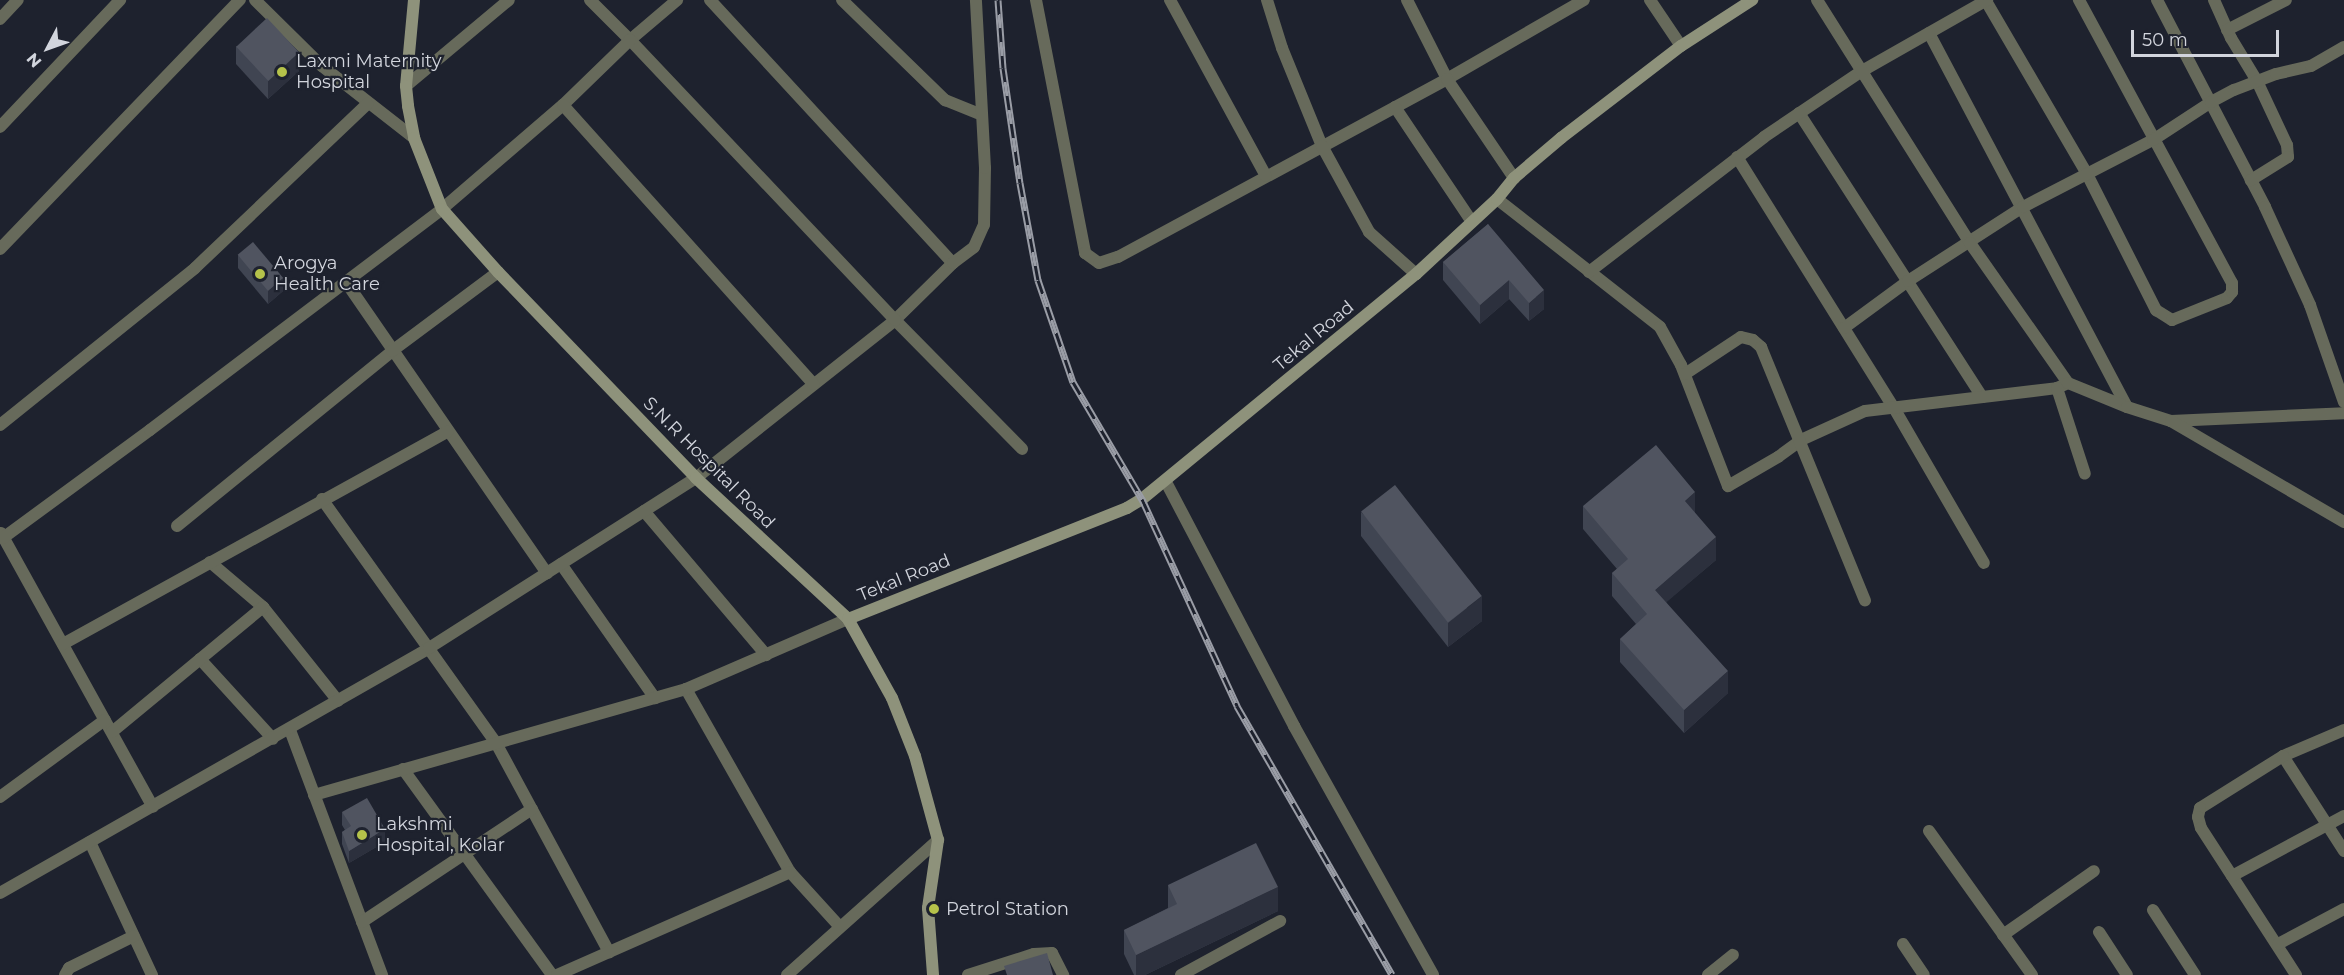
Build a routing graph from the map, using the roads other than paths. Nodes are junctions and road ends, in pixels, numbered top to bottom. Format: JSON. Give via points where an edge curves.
{"nodes":[{"id":1,"x":18,"y":0,"type":"edge"},
{"id":2,"x":120,"y":0,"type":"edge"},
{"id":3,"x":240,"y":0,"type":"edge"},
{"id":4,"x":255,"y":0,"type":"edge"},
{"id":5,"x":414,"y":0,"type":"edge"},
{"id":6,"x":509,"y":0,"type":"edge"},
{"id":7,"x":590,"y":0,"type":"edge"},
{"id":8,"x":677,"y":0,"type":"edge"},
{"id":9,"x":710,"y":0,"type":"edge"},
{"id":10,"x":842,"y":0,"type":"edge"},
{"id":11,"x":976,"y":0,"type":"edge"},
{"id":12,"x":1036,"y":0,"type":"edge"},
{"id":13,"x":1170,"y":0,"type":"edge"},
{"id":14,"x":1267,"y":0,"type":"edge"},
{"id":15,"x":1407,"y":0,"type":"edge"},
{"id":16,"x":1650,"y":0,"type":"edge"},
{"id":17,"x":1752,"y":0,"type":"edge"},
{"id":18,"x":1816,"y":0,"type":"edge"},
{"id":19,"x":1987,"y":0,"type":"edge"},
{"id":20,"x":2079,"y":0,"type":"edge"},
{"id":21,"x":2157,"y":0,"type":"edge"},
{"id":22,"x":2214,"y":0,"type":"edge"},
{"id":23,"x":2286,"y":0,"type":"edge"},
{"id":24,"x":1575,"y":2,"type":"edge"},
{"id":25,"x":0,"y":19,"type":"edge"},
{"id":26,"x":2228,"y":30,"type":"junction"},
{"id":27,"x":1929,"y":33,"type":"junction"},
{"id":28,"x":630,"y":40,"type":"junction"},
{"id":29,"x":1681,"y":46,"type":"junction"},
{"id":30,"x":2344,"y":47,"type":"edge"},
{"id":31,"x":1862,"y":71,"type":"junction"},
{"id":32,"x":1447,"y":79,"type":"junction"},
{"id":33,"x":2257,"y":81,"type":"junction"},
{"id":34,"x":406,"y":86,"type":"junction"},
{"id":35,"x":2211,"y":102,"type":"junction"},
{"id":36,"x":367,"y":104,"type":"junction"},
{"id":37,"x":563,"y":105,"type":"junction"},
{"id":38,"x":1395,"y":107,"type":"junction"},
{"id":39,"x":1799,"y":113,"type":"junction"},
{"id":40,"x":980,"y":114,"type":"junction"},
{"id":41,"x":0,"y":127,"type":"edge"},
{"id":42,"x":414,"y":138,"type":"junction"},
{"id":43,"x":2153,"y":140,"type":"junction"},
{"id":44,"x":1323,"y":146,"type":"junction"},
{"id":45,"x":1737,"y":157,"type":"junction"},
{"id":46,"x":2087,"y":174,"type":"junction"},
{"id":47,"x":1266,"y":176,"type":"junction"},
{"id":48,"x":1514,"y":178,"type":"junction"},
{"id":49,"x":2251,"y":180,"type":"junction"},
{"id":50,"x":1497,"y":199,"type":"junction"},
{"id":51,"x":2023,"y":207,"type":"junction"},
{"id":52,"x":442,"y":209,"type":"junction"},
{"id":53,"x":1472,"y":222,"type":"junction"},
{"id":54,"x":1970,"y":243,"type":"junction"},
{"id":55,"x":0,"y":249,"type":"edge"},
{"id":56,"x":953,"y":262,"type":"junction"},
{"id":57,"x":498,"y":272,"type":"junction"},
{"id":58,"x":1589,"y":272,"type":"junction"},
{"id":59,"x":1416,"y":274,"type":"junction"},
{"id":60,"x":1908,"y":281,"type":"junction"},
{"id":61,"x":346,"y":282,"type":"junction"},
{"id":62,"x":895,"y":320,"type":"junction"},
{"id":63,"x":1844,"y":328,"type":"junction"},
{"id":64,"x":392,"y":351,"type":"junction"},
{"id":65,"x":1685,"y":374,"type":"junction"},
{"id":66,"x":813,"y":384,"type":"junction"},
{"id":67,"x":2063,"y":385,"type":"junction"},
{"id":68,"x":1982,"y":397,"type":"junction"},
{"id":69,"x":2344,"y":402,"type":"edge"},
{"id":70,"x":2127,"y":407,"type":"junction"},
{"id":71,"x":1893,"y":408,"type":"junction"},
{"id":72,"x":2344,"y":413,"type":"edge"},
{"id":73,"x":2171,"y":421,"type":"junction"},
{"id":74,"x":0,"y":425,"type":"edge"},
{"id":75,"x":447,"y":432,"type":"junction"},
{"id":76,"x":1801,"y":440,"type":"junction"},
{"id":77,"x":1022,"y":449,"type":"dead end"},
{"id":78,"x":2085,"y":474,"type":"dead end"},
{"id":79,"x":696,"y":478,"type":"junction"},
{"id":80,"x":1166,"y":482,"type":"junction"},
{"id":81,"x":322,"y":499,"type":"junction"},
{"id":82,"x":644,"y":511,"type":"junction"},
{"id":83,"x":2344,"y":522,"type":"edge"},
{"id":84,"x":177,"y":526,"type":"dead end"},
{"id":85,"x":2,"y":535,"type":"edge"},
{"id":86,"x":210,"y":562,"type":"junction"},
{"id":87,"x":1984,"y":563,"type":"dead end"},
{"id":88,"x":561,"y":564,"type":"junction"},
{"id":89,"x":547,"y":573,"type":"junction"},
{"id":90,"x":1865,"y":600,"type":"dead end"},
{"id":91,"x":263,"y":607,"type":"junction"},
{"id":92,"x":848,"y":619,"type":"junction"},
{"id":93,"x":63,"y":644,"type":"junction"},
{"id":94,"x":429,"y":648,"type":"junction"},
{"id":95,"x":766,"y":655,"type":"junction"},
{"id":96,"x":200,"y":659,"type":"junction"},
{"id":97,"x":686,"y":689,"type":"junction"},
{"id":98,"x":656,"y":698,"type":"junction"},
{"id":99,"x":338,"y":701,"type":"junction"},
{"id":100,"x":105,"y":720,"type":"junction"},
{"id":101,"x":290,"y":730,"type":"junction"},
{"id":102,"x":2344,"y":730,"type":"edge"},
{"id":103,"x":112,"y":732,"type":"junction"},
{"id":104,"x":273,"y":739,"type":"junction"},
{"id":105,"x":496,"y":743,"type":"junction"},
{"id":106,"x":2283,"y":756,"type":"junction"},
{"id":107,"x":403,"y":769,"type":"junction"},
{"id":108,"x":314,"y":795,"type":"junction"},
{"id":109,"x":0,"y":797,"type":"edge"},
{"id":110,"x":153,"y":807,"type":"junction"},
{"id":111,"x":532,"y":809,"type":"junction"},
{"id":112,"x":2344,"y":816,"type":"edge"},
{"id":113,"x":2326,"y":824,"type":"junction"},
{"id":114,"x":1929,"y":831,"type":"dead end"},
{"id":115,"x":938,"y":840,"type":"junction"},
{"id":116,"x":90,"y":842,"type":"junction"},
{"id":117,"x":2344,"y":851,"type":"edge"},
{"id":118,"x":465,"y":855,"type":"junction"},
{"id":119,"x":2094,"y":871,"type":"dead end"},
{"id":120,"x":790,"y":872,"type":"junction"},
{"id":121,"x":2232,"y":876,"type":"junction"},
{"id":122,"x":0,"y":893,"type":"edge"},
{"id":123,"x":2344,"y":909,"type":"edge"},
{"id":124,"x":2153,"y":910,"type":"dead end"},
{"id":125,"x":1280,"y":921,"type":"dead end"},
{"id":126,"x":362,"y":922,"type":"junction"},
{"id":127,"x":840,"y":927,"type":"junction"},
{"id":128,"x":2099,"y":932,"type":"dead end"},
{"id":129,"x":2003,"y":934,"type":"junction"},
{"id":130,"x":134,"y":936,"type":"junction"},
{"id":131,"x":1903,"y":944,"type":"dead end"},
{"id":132,"x":2278,"y":944,"type":"junction"},
{"id":133,"x":609,"y":952,"type":"junction"},
{"id":134,"x":1733,"y":955,"type":"dead end"},
{"id":135,"x":65,"y":975,"type":"edge"},
{"id":136,"x":152,"y":975,"type":"edge"},
{"id":137,"x":382,"y":975,"type":"edge"},
{"id":138,"x":552,"y":975,"type":"edge"},
{"id":139,"x":557,"y":975,"type":"edge"},
{"id":140,"x":787,"y":975,"type":"edge"},
{"id":141,"x":933,"y":975,"type":"edge"},
{"id":142,"x":968,"y":975,"type":"edge"},
{"id":143,"x":1063,"y":975,"type":"edge"},
{"id":144,"x":1181,"y":975,"type":"edge"},
{"id":145,"x":1433,"y":975,"type":"edge"},
{"id":146,"x":1708,"y":975,"type":"edge"},
{"id":147,"x":1924,"y":975,"type":"edge"},
{"id":148,"x":2032,"y":975,"type":"edge"},
{"id":149,"x":2127,"y":975,"type":"edge"},
{"id":150,"x":2195,"y":975,"type":"edge"},
{"id":151,"x":2296,"y":975,"type":"edge"}],
"edges":[{"from":1,"to":25,"type":"street"},
{"from":2,"to":41,"type":"street"},
{"from":3,"to":55,"type":"street"},
{"from":4,"to":36,"type":"street"},
{"from":5,"to":34,"type":"main road","name":"S.N.R Hospital Road"},
{"from":6,"to":34,"type":"street"},
{"from":7,"to":28,"type":"street"},
{"from":8,"to":28,"type":"street"},
{"from":9,"to":56,"type":"street"},
{"from":10,"to":40,"type":"street","via":[[945,100]]},
{"from":11,"to":40,"type":"street"},
{"from":12,"to":47,"type":"street","via":[[1084,253],[1099,263],[1118,257]]},
{"from":13,"to":47,"type":"street"},
{"from":14,"to":44,"type":"street","via":[[1281,48]]},
{"from":15,"to":32,"type":"street"},
{"from":16,"to":29,"type":"street"},
{"from":17,"to":29,"type":"main road","name":"Tekal Road"},
{"from":18,"to":31,"type":"street"},
{"from":19,"to":27,"type":"street"},
{"from":19,"to":46,"type":"street"},
{"from":20,"to":43,"type":"street"},
{"from":21,"to":35,"type":"street"},
{"from":22,"to":26,"type":"street"},
{"from":23,"to":26,"type":"street"},
{"from":24,"to":32,"type":"street"},
{"from":26,"to":33,"type":"street"},
{"from":27,"to":31,"type":"street"},
{"from":27,"to":51,"type":"street"},
{"from":28,"to":37,"type":"street"},
{"from":28,"to":62,"type":"street"},
{"from":29,"to":48,"type":"main road","name":"Tekal Road"},
{"from":30,"to":33,"type":"street","via":[[2311,66]]},
{"from":31,"to":39,"type":"street"},
{"from":31,"to":54,"type":"street"},
{"from":32,"to":38,"type":"street"},
{"from":32,"to":48,"type":"street"},
{"from":33,"to":35,"type":"street"},
{"from":33,"to":49,"type":"street","via":[[2287,145],[2288,157]]},
{"from":34,"to":42,"type":"main road","name":"S.N.R Hospital Road"},
{"from":35,"to":43,"type":"street"},
{"from":35,"to":49,"type":"street"},
{"from":36,"to":42,"type":"street"},
{"from":36,"to":74,"type":"street","via":[[195,268]]},
{"from":37,"to":52,"type":"street"},
{"from":37,"to":66,"type":"street"},
{"from":38,"to":44,"type":"street"},
{"from":38,"to":53,"type":"street"},
{"from":39,"to":45,"type":"street"},
{"from":39,"to":60,"type":"street"},
{"from":40,"to":56,"type":"street","via":[[985,168],[984,225],[974,247]]},
{"from":42,"to":52,"type":"main road","name":"S.N.R Hospital Road"},
{"from":43,"to":46,"type":"street"},
{"from":43,"to":46,"type":"street","via":[[2232,282],[2227,298],[2172,320],[2156,310]]},
{"from":44,"to":47,"type":"street"},
{"from":44,"to":59,"type":"street","via":[[1369,232]]},
{"from":45,"to":58,"type":"street"},
{"from":45,"to":63,"type":"street"},
{"from":46,"to":51,"type":"street"},
{"from":48,"to":50,"type":"main road","name":"Tekal Road"},
{"from":49,"to":69,"type":"street","via":[[2310,305]]},
{"from":50,"to":53,"type":"main road","name":"Tekal Road"},
{"from":50,"to":58,"type":"street"},
{"from":51,"to":54,"type":"street"},
{"from":51,"to":70,"type":"street"},
{"from":52,"to":57,"type":"main road","name":"S.N.R Hospital Road"},
{"from":52,"to":61,"type":"street"},
{"from":53,"to":59,"type":"main road","name":"Tekal Road"},
{"from":54,"to":60,"type":"street"},
{"from":54,"to":67,"type":"street"},
{"from":56,"to":62,"type":"street"},
{"from":57,"to":64,"type":"street"},
{"from":57,"to":79,"type":"main road","name":"S.N.R Hospital Road"},
{"from":58,"to":65,"type":"street","via":[[1660,327]]},
{"from":59,"to":80,"type":"main road","name":"Tekal Road"},
{"from":60,"to":63,"type":"street"},
{"from":60,"to":68,"type":"street"},
{"from":61,"to":64,"type":"street"},
{"from":61,"to":85,"type":"street"},
{"from":62,"to":66,"type":"street"},
{"from":62,"to":77,"type":"street"},
{"from":63,"to":71,"type":"street"},
{"from":64,"to":75,"type":"street"},
{"from":64,"to":84,"type":"street"},
{"from":65,"to":76,"type":"street","via":[[1741,337],[1753,340],[1761,347]]},
{"from":65,"to":76,"type":"street","via":[[1728,486]]},
{"from":66,"to":79,"type":"street"},
{"from":67,"to":68,"type":"street"},
{"from":67,"to":70,"type":"street"},
{"from":67,"to":78,"type":"street"},
{"from":68,"to":71,"type":"street"},
{"from":70,"to":73,"type":"street"},
{"from":71,"to":76,"type":"street","via":[[1865,411]]},
{"from":71,"to":87,"type":"street"},
{"from":72,"to":73,"type":"street"},
{"from":73,"to":83,"type":"street"},
{"from":75,"to":81,"type":"street"},
{"from":75,"to":89,"type":"street"},
{"from":76,"to":90,"type":"street"},
{"from":79,"to":82,"type":"street"},
{"from":79,"to":92,"type":"main road","name":"S.N.R Hospital Road"},
{"from":80,"to":92,"type":"main road","name":"Tekal Road","via":[[1126,508]]},
{"from":80,"to":145,"type":"street","via":[[1294,726]]},
{"from":81,"to":86,"type":"street"},
{"from":81,"to":94,"type":"street"},
{"from":82,"to":88,"type":"street"},
{"from":82,"to":95,"type":"street"},
{"from":85,"to":93,"type":"street"},
{"from":86,"to":91,"type":"street"},
{"from":86,"to":93,"type":"street"},
{"from":88,"to":89,"type":"street"},
{"from":88,"to":98,"type":"street"},
{"from":89,"to":94,"type":"street"},
{"from":91,"to":96,"type":"street"},
{"from":91,"to":99,"type":"street"},
{"from":92,"to":95,"type":"street"},
{"from":92,"to":115,"type":"main road","name":"S.N.R Hospital Road","via":[[892,698],[915,756]]},
{"from":93,"to":100,"type":"street"},
{"from":94,"to":99,"type":"street"},
{"from":94,"to":105,"type":"street"},
{"from":95,"to":97,"type":"street"},
{"from":96,"to":103,"type":"street"},
{"from":96,"to":104,"type":"street"},
{"from":97,"to":98,"type":"street"},
{"from":97,"to":120,"type":"street"},
{"from":98,"to":105,"type":"street"},
{"from":99,"to":101,"type":"street"},
{"from":100,"to":103,"type":"street"},
{"from":100,"to":109,"type":"street"},
{"from":101,"to":104,"type":"street"},
{"from":101,"to":108,"type":"street"},
{"from":102,"to":106,"type":"street"},
{"from":103,"to":110,"type":"street"},
{"from":104,"to":110,"type":"street"},
{"from":105,"to":107,"type":"street"},
{"from":105,"to":111,"type":"street"},
{"from":106,"to":113,"type":"street"},
{"from":106,"to":121,"type":"street","via":[[2200,808],[2201,828]]},
{"from":107,"to":108,"type":"street"},
{"from":107,"to":118,"type":"street"},
{"from":108,"to":126,"type":"street"},
{"from":110,"to":116,"type":"street"},
{"from":111,"to":118,"type":"street"},
{"from":111,"to":133,"type":"street"},
{"from":112,"to":113,"type":"street"},
{"from":113,"to":117,"type":"street"},
{"from":113,"to":121,"type":"street"},
{"from":114,"to":129,"type":"street"},
{"from":115,"to":127,"type":"street"},
{"from":115,"to":141,"type":"main road","name":"S.N.R Hospital Road","via":[[928,908]]},
{"from":116,"to":122,"type":"street"},
{"from":116,"to":130,"type":"street"},
{"from":118,"to":126,"type":"street"},
{"from":118,"to":138,"type":"street"},
{"from":119,"to":129,"type":"street"},
{"from":120,"to":127,"type":"street"},
{"from":120,"to":133,"type":"street"},
{"from":121,"to":132,"type":"street"},
{"from":123,"to":132,"type":"street"},
{"from":124,"to":150,"type":"street"},
{"from":125,"to":144,"type":"street"},
{"from":126,"to":137,"type":"street"},
{"from":127,"to":140,"type":"street"},
{"from":128,"to":149,"type":"street"},
{"from":129,"to":148,"type":"street"},
{"from":130,"to":135,"type":"street","via":[[69,968]]},
{"from":130,"to":136,"type":"street"},
{"from":131,"to":147,"type":"street"},
{"from":132,"to":151,"type":"street"},
{"from":133,"to":139,"type":"street"},
{"from":134,"to":146,"type":"street"},
{"from":142,"to":143,"type":"street","via":[[1034,954],[1052,953]]}]}
